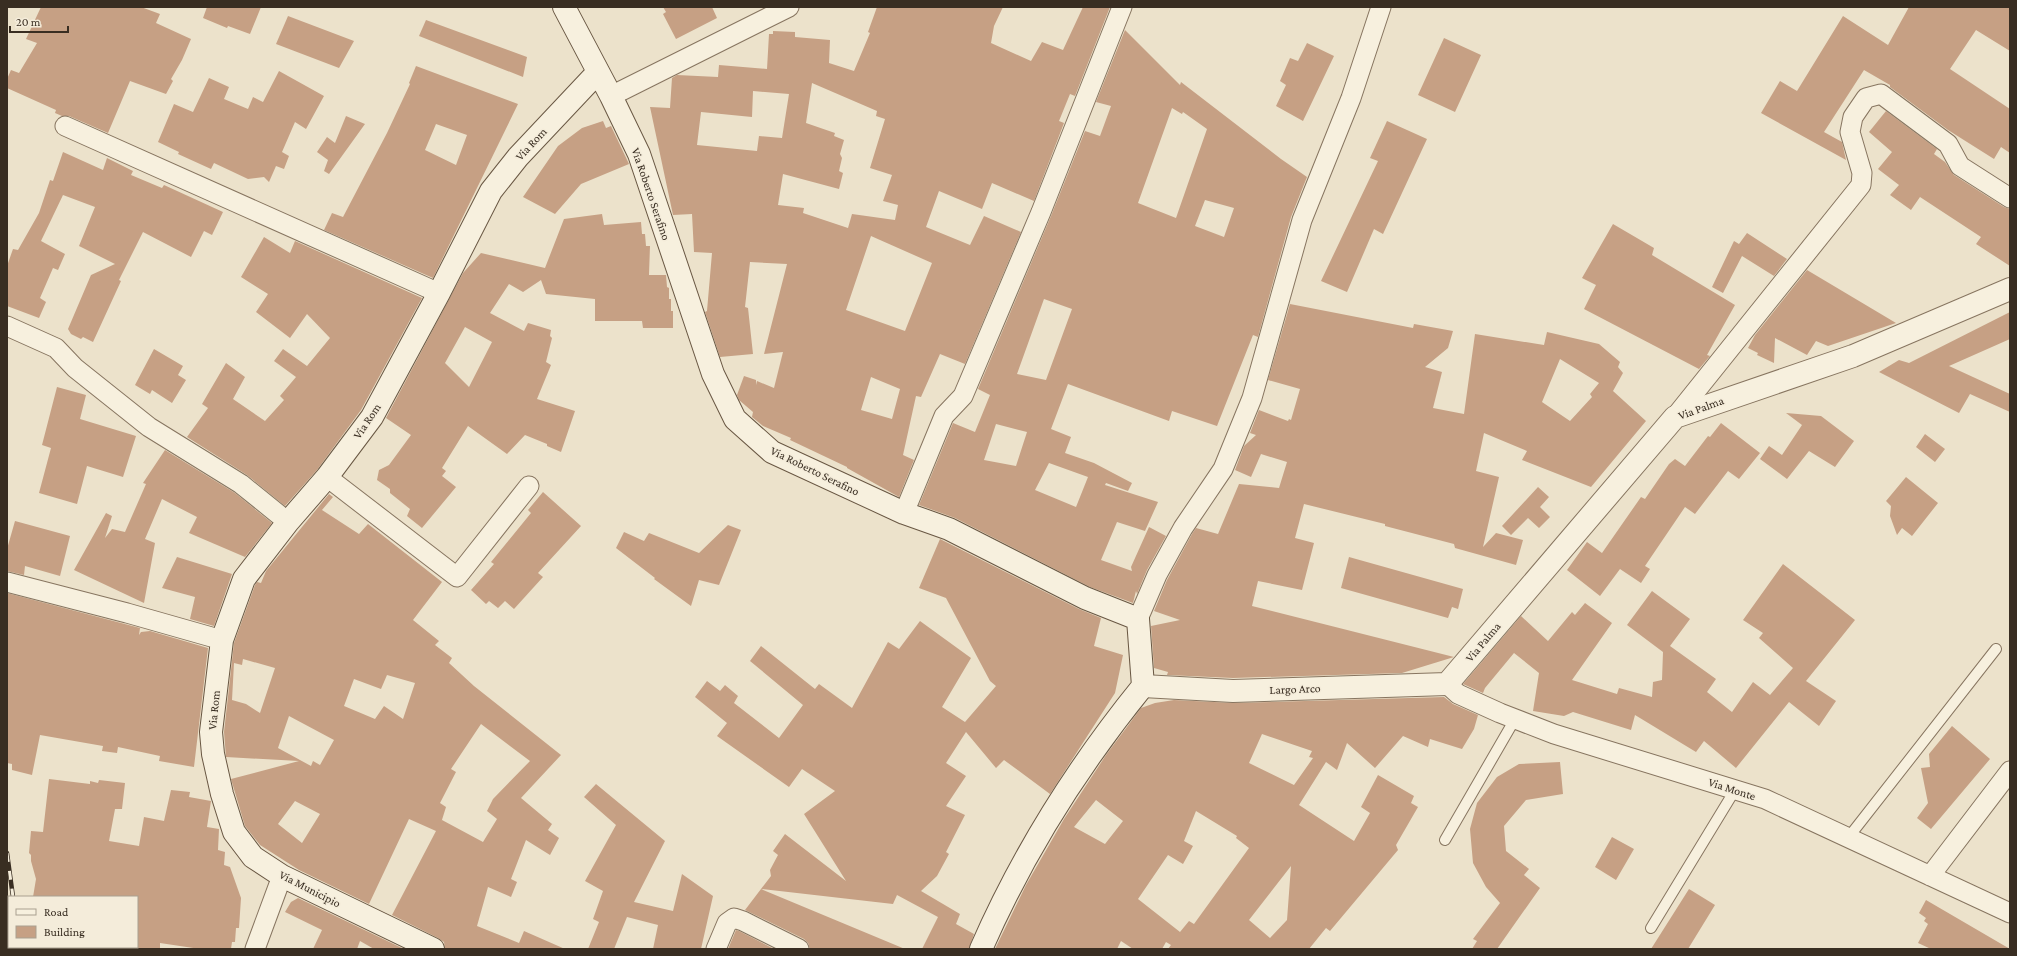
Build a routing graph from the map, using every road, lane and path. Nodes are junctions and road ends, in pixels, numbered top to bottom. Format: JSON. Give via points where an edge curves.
{"nodes":[{"id":1,"x":564,"y":7,"type":"edge"},
{"id":2,"x":789,"y":7,"type":"edge"},
{"id":3,"x":1122,"y":7,"type":"edge"},
{"id":4,"x":1381,"y":7,"type":"edge"},
{"id":5,"x":598,"y":72,"type":"junction"},
{"id":6,"x":611,"y":96,"type":"junction"},
{"id":7,"x":65,"y":126,"type":"dead end"},
{"id":8,"x":2010,"y":198,"type":"edge"},
{"id":9,"x":2010,"y":290,"type":"edge"},
{"id":10,"x":439,"y":293,"type":"junction"},
{"id":11,"x":7,"y":326,"type":"edge"},
{"id":12,"x":1675,"y":417,"type":"junction"},
{"id":13,"x":327,"y":477,"type":"junction"},
{"id":14,"x":528,"y":486,"type":"dead end"},
{"id":15,"x":904,"y":513,"type":"junction"},
{"id":16,"x":288,"y":522,"type":"junction"},
{"id":17,"x":7,"y":582,"type":"edge"},
{"id":18,"x":1138,"y":619,"type":"junction"},
{"id":19,"x":222,"y":640,"type":"junction"},
{"id":20,"x":1996,"y":649,"type":"dead end"},
{"id":21,"x":1447,"y":684,"type":"junction"},
{"id":22,"x":1143,"y":686,"type":"junction"},
{"id":23,"x":1515,"y":719,"type":"junction"},
{"id":24,"x":2010,"y":771,"type":"edge"},
{"id":25,"x":1735,"y":790,"type":"junction"},
{"id":26,"x":222,"y":794,"type":"joint"},
{"id":27,"x":1848,"y":838,"type":"junction"},
{"id":28,"x":1445,"y":840,"type":"dead end"},
{"id":29,"x":282,"y":876,"type":"junction"},
{"id":30,"x":1930,"y":876,"type":"junction"},
{"id":31,"x":2010,"y":913,"type":"edge"},
{"id":32,"x":1651,"y":928,"type":"dead end"},
{"id":33,"x":254,"y":949,"type":"edge"},
{"id":34,"x":433,"y":949,"type":"edge"},
{"id":35,"x":716,"y":949,"type":"edge"},
{"id":36,"x":799,"y":949,"type":"edge"},
{"id":37,"x":980,"y":949,"type":"edge"}],
"edges":[{"from":1,"to":5,"type":"main road","name":"Via Roberto Serafino"},
{"from":2,"to":6,"type":"street"},
{"from":3,"to":15,"type":"street","via":[[963,396],[944,416]]},
{"from":4,"to":18,"type":"street","via":[[1351,98],[1302,220],[1252,398],[1223,469],[1183,528],[1157,574]]},
{"from":5,"to":6,"type":"main road","name":"Via Roberto Serafino"},
{"from":5,"to":10,"type":"main road","name":"Via Rom","via":[[518,157],[491,191]]},
{"from":6,"to":15,"type":"main road","name":"Via Roberto Serafino","via":[[639,154],[713,374],[735,419],[772,452]]},
{"from":7,"to":10,"type":"street"},
{"from":8,"to":12,"type":"street","via":[[1960,166],[1948,144],[1881,94],[1866,98],[1853,117],[1850,132],[1862,173],[1861,185]]},
{"from":9,"to":12,"type":"main road","name":"Via Palma","via":[[1853,356]]},
{"from":10,"to":13,"type":"main road","name":"Via Rom","via":[[372,417]]},
{"from":11,"to":16,"type":"street","via":[[56,348],[75,368],[149,427],[241,484]]},
{"from":12,"to":21,"type":"main road","name":"Via Palma"},
{"from":13,"to":14,"type":"street","via":[[457,577]]},
{"from":13,"to":16,"type":"main road","name":"Via Rom"},
{"from":15,"to":18,"type":"main road","name":"Via Roberto Serafino","via":[[949,529],[1085,598]]},
{"from":16,"to":19,"type":"main road","name":"Via Rom","via":[[244,579]]},
{"from":17,"to":19,"type":"street"},
{"from":18,"to":22,"type":"main road"},
{"from":19,"to":26,"type":"main road","name":"Via Rom","via":[[211,732]]},
{"from":20,"to":27,"type":"lane"},
{"from":21,"to":22,"type":"main road","name":"Largo Arco","via":[[1233,691]]},
{"from":21,"to":23,"type":"street","name":"Via Monte","via":[[1458,694]]},
{"from":22,"to":37,"type":"main road","via":[[1086,762],[1022,864]]},
{"from":23,"to":25,"type":"street","name":"Via Monte","via":[[1554,734]]},
{"from":23,"to":28,"type":"lane"},
{"from":24,"to":30,"type":"street"},
{"from":25,"to":27,"type":"street","name":"Via Monte","via":[[1765,799]]},
{"from":25,"to":32,"type":"lane"},
{"from":26,"to":29,"type":"main road","name":"Via Municipio","via":[[234,832],[253,857]]},
{"from":27,"to":30,"type":"street","name":"Via Monte"},
{"from":29,"to":33,"type":"street"},
{"from":29,"to":34,"type":"main road","name":"Via Municipio"},
{"from":30,"to":31,"type":"street","name":"Via Monte"},
{"from":35,"to":36,"type":"street","via":[[727,923],[734,918]]}]}
